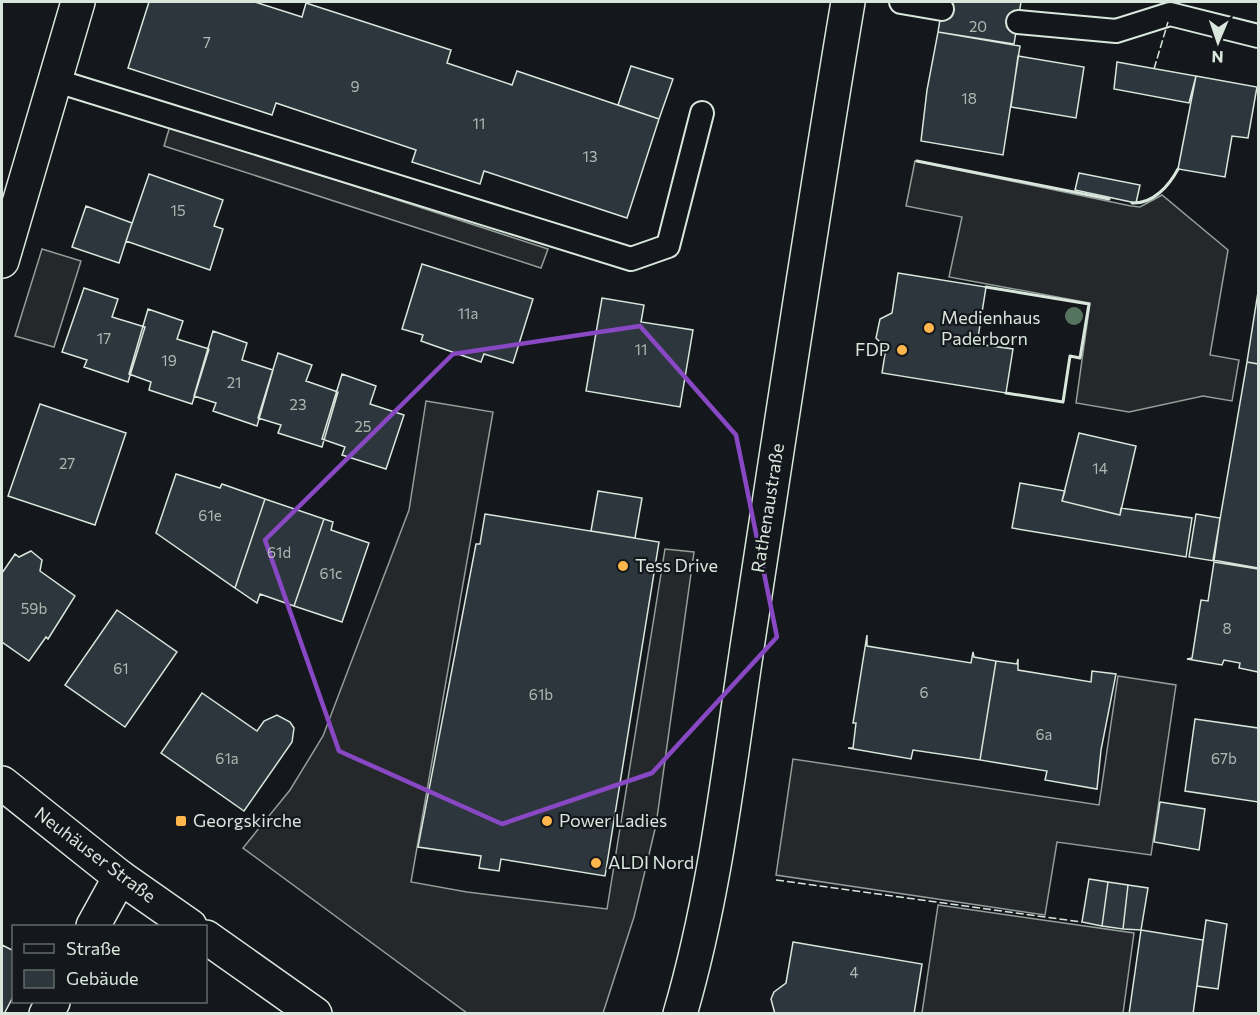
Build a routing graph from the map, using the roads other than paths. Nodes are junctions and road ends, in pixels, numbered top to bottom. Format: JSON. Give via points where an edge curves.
{"nodes":[{"id":1,"x":78,"y":2,"type":"edge"},
{"id":2,"x":848,"y":2,"type":"edge"},
{"id":3,"x":902,"y":2,"type":"edge"},
{"id":4,"x":942,"y":9,"type":"dead end"},
{"id":5,"x":1018,"y":22,"type":"dead end"},
{"id":6,"x":1258,"y":36,"type":"edge"},
{"id":7,"x":57,"y":81,"type":"junction"},
{"id":8,"x":702,"y":113,"type":"dead end"},
{"id":9,"x":2,"y":261,"type":"edge"},
{"id":10,"x":2,"y":783,"type":"edge"},
{"id":11,"x":120,"y":877,"type":"junction"},
{"id":12,"x":94,"y":925,"type":"edge"},
{"id":13,"x":187,"y":925,"type":"edge"},
{"id":14,"x":207,"y":938,"type":"edge"},
{"id":15,"x":315,"y":1014,"type":"edge"},
{"id":16,"x":680,"y":1014,"type":"edge"}],
"edges":[{"from":1,"to":7,"type":"street"},
{"from":2,"to":16,"type":"street","name":"Rathenaustraße","via":[[730,771],[706,909]]},
{"from":3,"to":4,"type":"lane"},
{"from":5,"to":6,"type":"lane","via":[[1116,31],[1170,14]]},
{"from":7,"to":8,"type":"lane","via":[[631,259],[668,246]]},
{"from":7,"to":9,"type":"street"},
{"from":10,"to":11,"type":"street","name":"Neuhäuser Straße"},
{"from":11,"to":12,"type":"street"},
{"from":11,"to":13,"type":"street","name":"Neuhäuser Straße"},
{"from":14,"to":15,"type":"street"}]}
